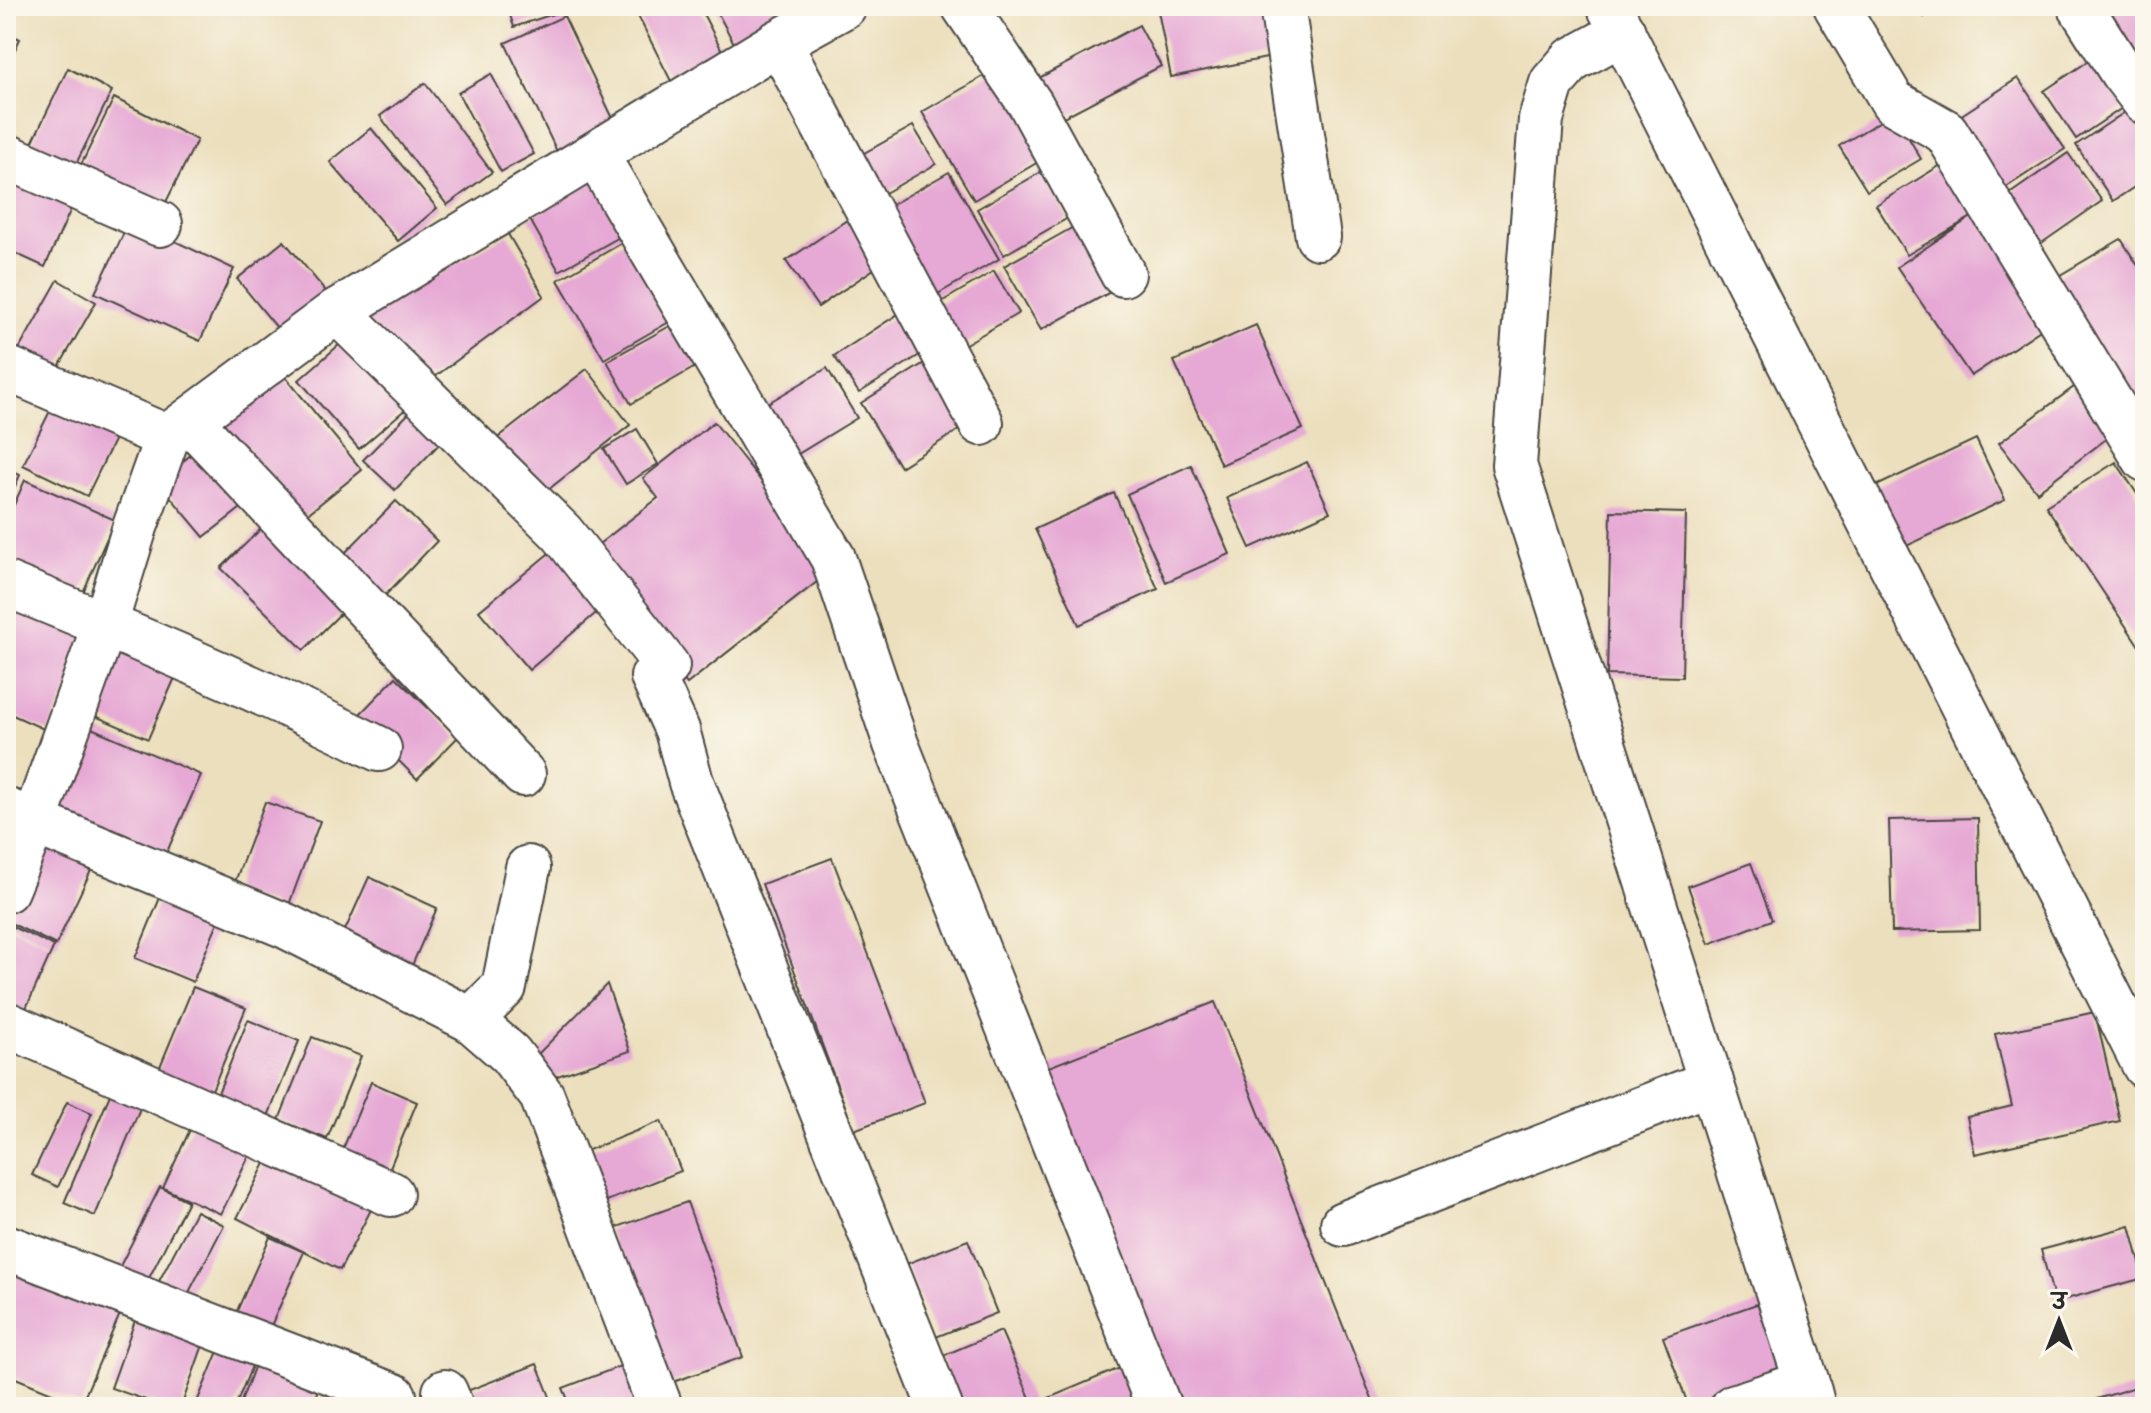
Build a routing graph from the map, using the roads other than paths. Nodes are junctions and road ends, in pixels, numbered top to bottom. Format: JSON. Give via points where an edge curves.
{"nodes":[{"id":1,"x":844,"y":6,"type":"edge"},
{"id":2,"x":964,"y":6,"type":"edge"},
{"id":3,"x":1282,"y":6,"type":"edge"},
{"id":4,"x":1836,"y":6,"type":"edge"},
{"id":5,"x":2083,"y":8,"type":"edge"},
{"id":6,"x":1616,"y":19,"type":"edge"},
{"id":7,"x":779,"y":42,"type":"junction"},
{"id":8,"x":2137,"y":77,"type":"edge"},
{"id":9,"x":596,"y":155,"type":"junction"},
{"id":10,"x":6,"y":156,"type":"edge"},
{"id":11,"x":160,"y":224,"type":"dead end"},
{"id":12,"x":1318,"y":237,"type":"dead end"},
{"id":13,"x":1123,"y":274,"type":"dead end"},
{"id":14,"x":337,"y":311,"type":"junction"},
{"id":15,"x":6,"y":368,"type":"edge"},
{"id":16,"x":981,"y":423,"type":"dead end"},
{"id":17,"x":179,"y":429,"type":"junction"},
{"id":18,"x":2145,"y":459,"type":"edge"},
{"id":19,"x":6,"y":584,"type":"edge"},
{"id":20,"x":105,"y":624,"type":"junction"},
{"id":21,"x":379,"y":749,"type":"dead end"},
{"id":22,"x":523,"y":774,"type":"dead end"},
{"id":23,"x":20,"y":816,"type":"edge"},
{"id":24,"x":528,"y":868,"type":"dead end"},
{"id":25,"x":6,"y":890,"type":"edge"},
{"id":26,"x":471,"y":1020,"type":"junction"},
{"id":27,"x":6,"y":1024,"type":"edge"},
{"id":28,"x":2145,"y":1066,"type":"edge"},
{"id":29,"x":1711,"y":1082,"type":"junction"},
{"id":30,"x":391,"y":1194,"type":"dead end"},
{"id":31,"x":1343,"y":1224,"type":"dead end"},
{"id":32,"x":6,"y":1247,"type":"edge"},
{"id":33,"x":1810,"y":1395,"type":"edge"},
{"id":34,"x":394,"y":1396,"type":"dead end"},
{"id":35,"x":660,"y":1407,"type":"edge"},
{"id":36,"x":940,"y":1407,"type":"edge"},
{"id":37,"x":1159,"y":1407,"type":"edge"},
{"id":38,"x":1733,"y":1407,"type":"edge"}],
"edges":[{"from":1,"to":7,"type":"street"},
{"from":2,"to":13,"type":"street","via":[[1031,105]]},
{"from":3,"to":12,"type":"street"},
{"from":4,"to":18,"type":"street","via":[[1893,102],[1946,132]]},
{"from":5,"to":8,"type":"street"},
{"from":6,"to":28,"type":"street"},
{"from":6,"to":29,"type":"street","via":[[1552,83],[1541,119],[1514,465]]},
{"from":7,"to":9,"type":"street"},
{"from":7,"to":16,"type":"street"},
{"from":9,"to":14,"type":"street"},
{"from":9,"to":37,"type":"street","via":[[833,558],[896,744]]},
{"from":10,"to":11,"type":"street"},
{"from":14,"to":17,"type":"street"},
{"from":14,"to":36,"type":"street","via":[[562,533],[660,672],[691,782]]},
{"from":15,"to":17,"type":"street"},
{"from":17,"to":20,"type":"street","via":[[135,527]]},
{"from":17,"to":22,"type":"street"},
{"from":19,"to":20,"type":"street"},
{"from":20,"to":21,"type":"street"},
{"from":20,"to":23,"type":"street"},
{"from":23,"to":25,"type":"street"},
{"from":23,"to":26,"type":"street","via":[[286,926]]},
{"from":24,"to":26,"type":"street","via":[[504,987]]},
{"from":26,"to":35,"type":"street","via":[[510,1054],[542,1096]]},
{"from":27,"to":30,"type":"street"},
{"from":29,"to":31,"type":"street"},
{"from":29,"to":33,"type":"street"},
{"from":32,"to":34,"type":"street"},
{"from":33,"to":38,"type":"street"}]}
